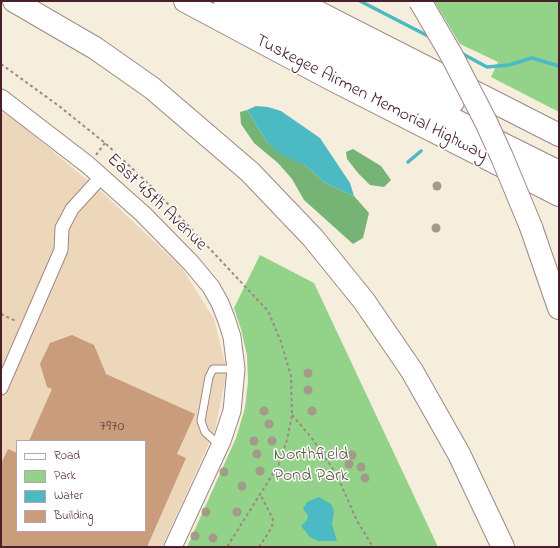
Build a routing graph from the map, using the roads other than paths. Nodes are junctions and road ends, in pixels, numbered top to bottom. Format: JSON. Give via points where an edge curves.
{"nodes":[{"id":1,"x":14,"y":1,"type":"edge"},
{"id":2,"x":185,"y":1,"type":"edge"},
{"id":3,"x":225,"y":1,"type":"edge"},
{"id":4,"x":260,"y":1,"type":"edge"},
{"id":5,"x":296,"y":1,"type":"edge"},
{"id":6,"x":420,"y":1,"type":"edge"},
{"id":7,"x":1,"y":98,"type":"edge"},
{"id":8,"x":559,"y":135,"type":"edge"},
{"id":9,"x":559,"y":156,"type":"edge"},
{"id":10,"x":559,"y":172,"type":"edge"},
{"id":11,"x":102,"y":176,"type":"junction"},
{"id":12,"x":559,"y":195,"type":"edge"},
{"id":13,"x":559,"y":308,"type":"edge"},
{"id":14,"x":236,"y":369,"type":"junction"},
{"id":15,"x":1,"y":388,"type":"edge"},
{"id":16,"x":220,"y":446,"type":"junction"},
{"id":17,"x":173,"y":547,"type":"edge"},
{"id":18,"x":503,"y":547,"type":"edge"}],
"edges":[{"from":1,"to":18,"type":"highway","via":[[95,48],[152,88],[250,172],[308,232],[364,301],[412,371],[459,454]]},
{"from":2,"to":12,"type":"highway","name":"Tuskegee Airmen Memorial Highway","via":[[331,79]]},
{"from":3,"to":10,"type":"highway"},
{"from":4,"to":9,"type":"highway"},
{"from":5,"to":8,"type":"highway"},
{"from":6,"to":13,"type":"highway","bridge":true,"via":[[452,56],[502,157],[531,227]]},
{"from":7,"to":11,"type":"street","name":"East 45th Avenue"},
{"from":11,"to":14,"type":"street","name":"East 45th Avenue","via":[[143,214],[211,287],[232,337]]},
{"from":11,"to":15,"type":"street","via":[[72,209],[62,228],[61,250]]},
{"from":14,"to":16,"type":"street","name":"East 45th Avenue","via":[[232,411]]},
{"from":14,"to":16,"type":"lane","via":[[213,369],[209,377],[201,421],[205,432]]},
{"from":16,"to":17,"type":"street","name":"East 45th Avenue"}]}
